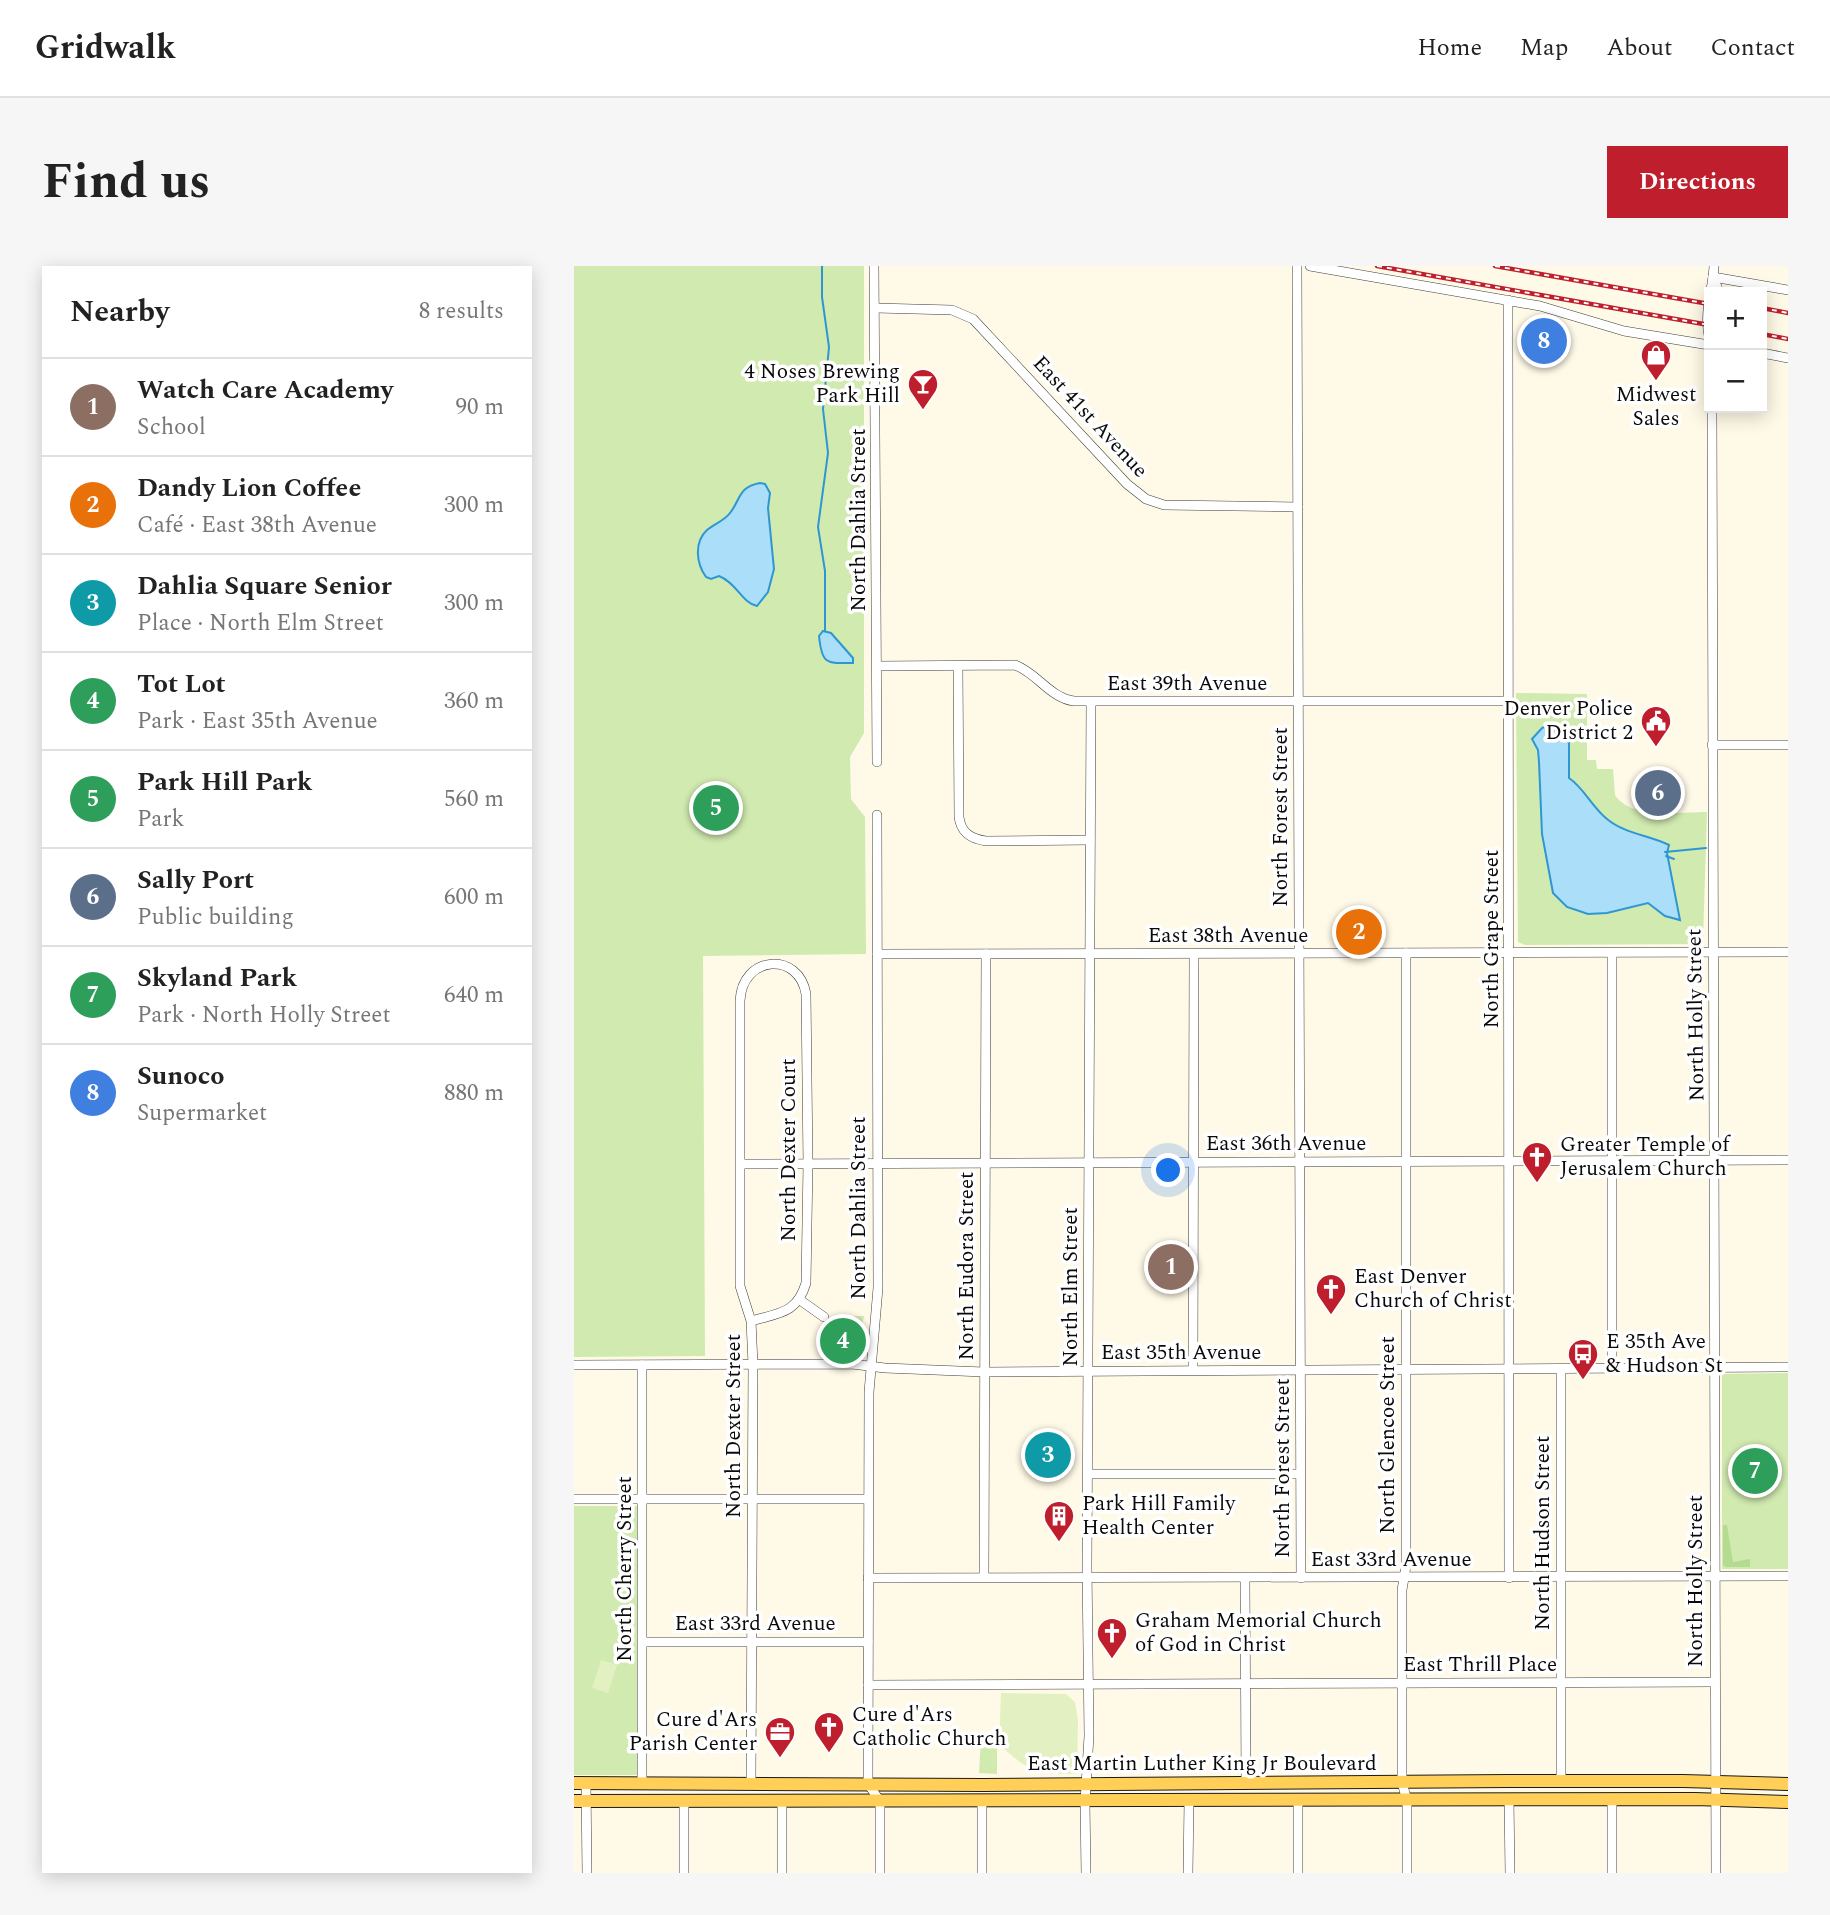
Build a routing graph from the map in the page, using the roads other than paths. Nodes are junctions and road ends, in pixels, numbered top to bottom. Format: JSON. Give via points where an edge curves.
{"nodes":[{"id":1,"x":876,"y":266,"type":"edge"},
{"id":2,"x":1297,"y":266,"type":"edge"},
{"id":3,"x":1310,"y":266,"type":"edge"},
{"id":4,"x":1714,"y":266,"type":"edge"},
{"id":5,"x":1713,"y":277,"type":"junction"},
{"id":6,"x":1710,"y":287,"type":"edge"},
{"id":7,"x":1717,"y":287,"type":"edge"},
{"id":8,"x":1788,"y":290,"type":"edge"},
{"id":9,"x":1508,"y":300,"type":"junction"},
{"id":10,"x":876,"y":309,"type":"junction"},
{"id":11,"x":1704,"y":344,"type":"edge"},
{"id":12,"x":1767,"y":354,"type":"edge"},
{"id":13,"x":1788,"y":358,"type":"edge"},
{"id":14,"x":1712,"y":413,"type":"edge"},
{"id":15,"x":1298,"y":507,"type":"junction"},
{"id":16,"x":877,"y":666,"type":"junction"},
{"id":17,"x":958,"y":666,"type":"junction"},
{"id":18,"x":1298,"y":701,"type":"junction"},
{"id":19,"x":1509,"y":701,"type":"junction"},
{"id":20,"x":1091,"y":702,"type":"junction"},
{"id":21,"x":1712,"y":745,"type":"junction"},
{"id":22,"x":1788,"y":745,"type":"edge"},
{"id":23,"x":877,"y":762,"type":"dead end"},
{"id":24,"x":877,"y":815,"type":"dead end"},
{"id":25,"x":1090,"y":840,"type":"junction"},
{"id":26,"x":1788,"y":952,"type":"edge"},
{"id":27,"x":1406,"y":953,"type":"junction"},
{"id":28,"x":1509,"y":953,"type":"junction"},
{"id":29,"x":1612,"y":953,"type":"junction"},
{"id":30,"x":1713,"y":953,"type":"junction"},
{"id":31,"x":877,"y":954,"type":"junction"},
{"id":32,"x":986,"y":954,"type":"junction"},
{"id":33,"x":1091,"y":954,"type":"junction"},
{"id":34,"x":1194,"y":954,"type":"junction"},
{"id":35,"x":1298,"y":954,"type":"junction"},
{"id":36,"x":773,"y":965,"type":"joint"},
{"id":37,"x":1509,"y":1160,"type":"junction"},
{"id":38,"x":1715,"y":1160,"type":"junction"},
{"id":39,"x":1788,"y":1160,"type":"edge"},
{"id":40,"x":1406,"y":1161,"type":"junction"},
{"id":41,"x":1613,"y":1161,"type":"junction"},
{"id":42,"x":1195,"y":1162,"type":"junction"},
{"id":43,"x":1299,"y":1162,"type":"junction"},
{"id":44,"x":985,"y":1163,"type":"junction"},
{"id":45,"x":1089,"y":1163,"type":"junction"},
{"id":46,"x":741,"y":1164,"type":"junction"},
{"id":47,"x":808,"y":1164,"type":"junction"},
{"id":48,"x":877,"y":1164,"type":"junction"},
{"id":49,"x":800,"y":1300,"type":"junction"},
{"id":50,"x":824,"y":1317,"type":"dead end"},
{"id":51,"x":751,"y":1321,"type":"junction"},
{"id":52,"x":642,"y":1364,"type":"junction"},
{"id":53,"x":753,"y":1364,"type":"junction"},
{"id":54,"x":574,"y":1365,"type":"edge"},
{"id":55,"x":871,"y":1366,"type":"junction"},
{"id":56,"x":1788,"y":1367,"type":"edge"},
{"id":57,"x":1612,"y":1368,"type":"junction"},
{"id":58,"x":1715,"y":1368,"type":"junction"},
{"id":59,"x":1406,"y":1369,"type":"junction"},
{"id":60,"x":1509,"y":1369,"type":"junction"},
{"id":61,"x":1561,"y":1369,"type":"junction"},
{"id":62,"x":1193,"y":1370,"type":"junction"},
{"id":63,"x":1300,"y":1370,"type":"junction"},
{"id":64,"x":1088,"y":1371,"type":"junction"},
{"id":65,"x":984,"y":1372,"type":"junction"},
{"id":66,"x":1088,"y":1474,"type":"junction"},
{"id":67,"x":1300,"y":1474,"type":"junction"},
{"id":68,"x":574,"y":1499,"type":"edge"},
{"id":69,"x":643,"y":1499,"type":"junction"},
{"id":70,"x":752,"y":1499,"type":"junction"},
{"id":71,"x":868,"y":1499,"type":"junction"},
{"id":72,"x":1788,"y":1576,"type":"edge"},
{"id":73,"x":984,"y":1577,"type":"junction"},
{"id":74,"x":1088,"y":1577,"type":"junction"},
{"id":75,"x":1559,"y":1577,"type":"junction"},
{"id":76,"x":1713,"y":1577,"type":"junction"},
{"id":77,"x":868,"y":1578,"type":"junction"},
{"id":78,"x":1301,"y":1578,"type":"junction"},
{"id":79,"x":1404,"y":1578,"type":"junction"},
{"id":80,"x":1509,"y":1578,"type":"junction"},
{"id":81,"x":1245,"y":1579,"type":"junction"},
{"id":82,"x":643,"y":1642,"type":"junction"},
{"id":83,"x":752,"y":1642,"type":"junction"},
{"id":84,"x":868,"y":1642,"type":"junction"},
{"id":85,"x":1714,"y":1682,"type":"junction"},
{"id":86,"x":1403,"y":1683,"type":"junction"},
{"id":87,"x":1560,"y":1683,"type":"junction"},
{"id":88,"x":1089,"y":1684,"type":"junction"},
{"id":89,"x":1245,"y":1684,"type":"junction"},
{"id":90,"x":868,"y":1688,"type":"junction"},
{"id":91,"x":643,"y":1778,"type":"junction"},
{"id":92,"x":1561,"y":1781,"type":"junction"},
{"id":93,"x":751,"y":1782,"type":"junction"},
{"id":94,"x":1246,"y":1782,"type":"junction"},
{"id":95,"x":1402,"y":1782,"type":"junction"},
{"id":96,"x":1716,"y":1782,"type":"junction"},
{"id":97,"x":580,"y":1783,"type":"edge"},
{"id":98,"x":868,"y":1784,"type":"junction"},
{"id":99,"x":1087,"y":1784,"type":"junction"},
{"id":100,"x":1788,"y":1784,"type":"edge"},
{"id":101,"x":1509,"y":1799,"type":"junction"},
{"id":102,"x":1612,"y":1799,"type":"junction"},
{"id":103,"x":580,"y":1801,"type":"edge"},
{"id":104,"x":880,"y":1801,"type":"junction"},
{"id":105,"x":1086,"y":1801,"type":"junction"},
{"id":106,"x":1189,"y":1801,"type":"junction"},
{"id":107,"x":1298,"y":1801,"type":"junction"},
{"id":108,"x":1407,"y":1801,"type":"junction"},
{"id":109,"x":1716,"y":1801,"type":"junction"},
{"id":110,"x":982,"y":1802,"type":"junction"},
{"id":111,"x":1788,"y":1802,"type":"edge"},
{"id":112,"x":684,"y":1804,"type":"junction"},
{"id":113,"x":782,"y":1804,"type":"junction"},
{"id":114,"x":587,"y":1873,"type":"edge"},
{"id":115,"x":684,"y":1873,"type":"edge"},
{"id":116,"x":782,"y":1873,"type":"edge"},
{"id":117,"x":880,"y":1873,"type":"edge"},
{"id":118,"x":982,"y":1873,"type":"edge"},
{"id":119,"x":1086,"y":1873,"type":"edge"},
{"id":120,"x":1188,"y":1873,"type":"edge"},
{"id":121,"x":1298,"y":1873,"type":"edge"},
{"id":122,"x":1406,"y":1873,"type":"edge"},
{"id":123,"x":1510,"y":1873,"type":"edge"},
{"id":124,"x":1612,"y":1873,"type":"edge"},
{"id":125,"x":1716,"y":1873,"type":"edge"}],
"edges":[{"from":1,"to":10,"type":"street","name":"North Dahlia Street"},
{"from":2,"to":15,"type":"street","name":"North Forest Street"},
{"from":3,"to":9,"type":"street"},
{"from":4,"to":5,"type":"street"},
{"from":5,"to":6,"type":"street"},
{"from":5,"to":7,"type":"street"},
{"from":5,"to":8,"type":"street"},
{"from":9,"to":11,"type":"street","via":[[1624,331]]},
{"from":9,"to":19,"type":"street","name":"North Grape Street"},
{"from":10,"to":15,"type":"street","name":"East 41st Avenue","via":[[952,310],[973,319],[1127,484],[1156,503]]},
{"from":10,"to":16,"type":"street","name":"North Dahlia Street"},
{"from":12,"to":13,"type":"street"},
{"from":14,"to":21,"type":"street","name":"North Holly Street"},
{"from":15,"to":18,"type":"street","name":"North Forest Street"},
{"from":16,"to":17,"type":"street","name":"East 39th Avenue"},
{"from":16,"to":23,"type":"street","name":"North Dahlia Street"},
{"from":17,"to":20,"type":"street","name":"East 39th Avenue","via":[[1015,665],[1067,701]]},
{"from":17,"to":25,"type":"street","via":[[959,817],[963,830],[986,841]]},
{"from":18,"to":19,"type":"street","name":"East 39th Avenue"},
{"from":18,"to":20,"type":"street","name":"East 39th Avenue"},
{"from":18,"to":35,"type":"street","name":"North Forest Street"},
{"from":19,"to":28,"type":"street","name":"North Grape Street"},
{"from":20,"to":25,"type":"street","name":"North Elm Street"},
{"from":21,"to":22,"type":"street"},
{"from":21,"to":30,"type":"street","name":"North Holly Street"},
{"from":24,"to":31,"type":"street","name":"North Dahlia Street"},
{"from":25,"to":33,"type":"street","name":"North Elm Street"},
{"from":26,"to":30,"type":"street","name":"East 38th Avenue"},
{"from":27,"to":28,"type":"street","name":"East 38th Avenue"},
{"from":27,"to":35,"type":"street","name":"East 38th Avenue"},
{"from":27,"to":40,"type":"street","name":"North Glencoe Street"},
{"from":28,"to":29,"type":"street","name":"East 38th Avenue"},
{"from":28,"to":37,"type":"street","name":"North Grape Street"},
{"from":29,"to":30,"type":"street","name":"East 38th Avenue"},
{"from":29,"to":41,"type":"street"},
{"from":30,"to":38,"type":"street","name":"North Holly Street"},
{"from":31,"to":32,"type":"street","name":"East 38th Avenue"},
{"from":31,"to":48,"type":"street","name":"North Dahlia Street"},
{"from":32,"to":33,"type":"street","name":"East 38th Avenue"},
{"from":32,"to":44,"type":"street","name":"North Eudora Street"},
{"from":33,"to":34,"type":"street","name":"East 38th Avenue"},
{"from":33,"to":45,"type":"street","name":"North Elm Street"},
{"from":34,"to":35,"type":"street","name":"East 38th Avenue"},
{"from":34,"to":42,"type":"street"},
{"from":35,"to":43,"type":"street","name":"North Forest Street"},
{"from":36,"to":46,"type":"street","name":"North Dexter Street","via":[[752,972],[740,989]]},
{"from":36,"to":47,"type":"street","name":"North Dexter Court","via":[[793,971],[804,987]]},
{"from":37,"to":40,"type":"street","name":"East 36th Avenue"},
{"from":37,"to":41,"type":"street","name":"East 36th Avenue"},
{"from":37,"to":60,"type":"street","name":"North Grape Street"},
{"from":38,"to":39,"type":"street","name":"East 36th Avenue"},
{"from":38,"to":41,"type":"street","name":"East 36th Avenue"},
{"from":38,"to":58,"type":"street","name":"North Holly Street"},
{"from":40,"to":43,"type":"street","name":"East 36th Avenue"},
{"from":40,"to":59,"type":"street","name":"North Glencoe Street"},
{"from":41,"to":57,"type":"street"},
{"from":42,"to":43,"type":"street","name":"East 36th Avenue"},
{"from":42,"to":45,"type":"street","name":"East 36th Avenue"},
{"from":42,"to":62,"type":"street"},
{"from":43,"to":63,"type":"street","name":"North Forest Street"},
{"from":44,"to":45,"type":"street","name":"East 36th Avenue"},
{"from":44,"to":48,"type":"street","name":"East 36th Avenue"},
{"from":44,"to":65,"type":"street","name":"North Eudora Street"},
{"from":45,"to":64,"type":"street","name":"North Elm Street"},
{"from":46,"to":47,"type":"street","name":"East 36th Avenue"},
{"from":46,"to":51,"type":"street","name":"North Dexter Street","via":[[740,1286]]},
{"from":47,"to":48,"type":"street","name":"East 36th Avenue"},
{"from":47,"to":49,"type":"street","name":"North Dexter Court","via":[[806,1283]]},
{"from":48,"to":55,"type":"street","name":"North Dahlia Street","via":[[877,1297]]},
{"from":49,"to":50,"type":"street"},
{"from":49,"to":51,"type":"street","via":[[788,1310]]},
{"from":51,"to":53,"type":"street","name":"North Dexter Street"},
{"from":52,"to":53,"type":"street","name":"East 35th Avenue"},
{"from":52,"to":54,"type":"street","name":"East 35th Avenue"},
{"from":52,"to":69,"type":"street","name":"North Cherry Street"},
{"from":53,"to":55,"type":"street","name":"East 35th Avenue"},
{"from":53,"to":70,"type":"street","name":"North Dexter Street"},
{"from":55,"to":65,"type":"street","name":"East 35th Avenue"},
{"from":55,"to":71,"type":"street","name":"North Dahlia Street"},
{"from":56,"to":58,"type":"street","name":"East 35th Avenue"},
{"from":57,"to":58,"type":"street","name":"East 35th Avenue"},
{"from":57,"to":61,"type":"street","name":"East 35th Avenue"},
{"from":58,"to":76,"type":"street","name":"North Holly Street"},
{"from":59,"to":60,"type":"street","name":"East 35th Avenue"},
{"from":59,"to":63,"type":"street","name":"East 35th Avenue"},
{"from":59,"to":79,"type":"street","name":"North Glencoe Street"},
{"from":60,"to":61,"type":"street","name":"East 35th Avenue"},
{"from":60,"to":80,"type":"street","name":"North Grape Street"},
{"from":61,"to":75,"type":"street","name":"North Hudson Street"},
{"from":62,"to":63,"type":"street","name":"East 35th Avenue"},
{"from":62,"to":64,"type":"street","name":"East 35th Avenue"},
{"from":63,"to":67,"type":"street","name":"North Forest Street"},
{"from":64,"to":65,"type":"street","name":"East 35th Avenue"},
{"from":64,"to":66,"type":"street","name":"North Elm Street"},
{"from":65,"to":73,"type":"street","name":"North Eudora Street"},
{"from":66,"to":67,"type":"street"},
{"from":66,"to":74,"type":"street","name":"North Elm Street"},
{"from":67,"to":78,"type":"street","name":"North Forest Street"},
{"from":68,"to":69,"type":"street"},
{"from":69,"to":70,"type":"street"},
{"from":69,"to":82,"type":"street","name":"North Cherry Street"},
{"from":70,"to":71,"type":"street"},
{"from":70,"to":83,"type":"street","name":"North Dexter Street"},
{"from":71,"to":77,"type":"street","name":"North Dahlia Street"},
{"from":72,"to":76,"type":"street","name":"East 33rd Avenue"},
{"from":73,"to":74,"type":"street","name":"East 33rd Avenue"},
{"from":73,"to":77,"type":"street","name":"East 33rd Avenue"},
{"from":74,"to":81,"type":"street","name":"East 33rd Avenue"},
{"from":74,"to":88,"type":"street","name":"North Elm Street"},
{"from":75,"to":76,"type":"street","name":"East 33rd Avenue"},
{"from":75,"to":80,"type":"street","name":"East 33rd Avenue"},
{"from":75,"to":87,"type":"street","name":"North Hudson Street"},
{"from":76,"to":85,"type":"street","name":"North Holly Street"},
{"from":77,"to":84,"type":"street","name":"North Dahlia Street"},
{"from":78,"to":79,"type":"street","name":"East 33rd Avenue"},
{"from":78,"to":81,"type":"street","name":"East 33rd Avenue"},
{"from":79,"to":80,"type":"street","name":"East 33rd Avenue"},
{"from":79,"to":86,"type":"street","name":"North Glencoe Street"},
{"from":81,"to":89,"type":"street"},
{"from":82,"to":83,"type":"street","name":"East 33rd Avenue"},
{"from":82,"to":91,"type":"street","name":"North Cherry Street"},
{"from":83,"to":84,"type":"street","name":"East 33rd Avenue"},
{"from":83,"to":93,"type":"street","name":"North Dexter Street"},
{"from":84,"to":90,"type":"street","name":"North Dahlia Street"},
{"from":85,"to":87,"type":"street","name":"East Thrill Place"},
{"from":85,"to":96,"type":"street","name":"North Holly Street"},
{"from":86,"to":87,"type":"street","name":"East Thrill Place"},
{"from":86,"to":89,"type":"street","name":"East Thrill Place"},
{"from":86,"to":95,"type":"street","name":"North Glencoe Street"},
{"from":87,"to":92,"type":"street","name":"North Hudson Street"},
{"from":88,"to":89,"type":"street","name":"East Thrill Place"},
{"from":88,"to":90,"type":"street","name":"East Thrill Place"},
{"from":88,"to":99,"type":"street","name":"North Elm Street"},
{"from":89,"to":94,"type":"street"},
{"from":90,"to":98,"type":"street","name":"North Dahlia Street"},
{"from":91,"to":93,"type":"main road","name":"East Martin Luther King Jr Boulevard"},
{"from":91,"to":97,"type":"main road","name":"East Martin Luther King Jr Boulevard"},
{"from":92,"to":95,"type":"main road","name":"East Martin Luther King Jr Boulevard"},
{"from":92,"to":96,"type":"main road","name":"East Martin Luther King Jr Boulevard"},
{"from":93,"to":98,"type":"main road","name":"East Martin Luther King Jr Boulevard"},
{"from":94,"to":95,"type":"main road","name":"East Martin Luther King Jr Boulevard"},
{"from":94,"to":99,"type":"main road","name":"East Martin Luther King Jr Boulevard"},
{"from":95,"to":108,"type":"street","name":"North Glencoe Street"},
{"from":96,"to":100,"type":"main road","name":"East Martin Luther King Jr Boulevard"},
{"from":96,"to":109,"type":"street","name":"North Holly Street"},
{"from":97,"to":103,"type":"street"},
{"from":98,"to":99,"type":"main road","name":"East Martin Luther King Jr Boulevard"},
{"from":98,"to":104,"type":"street"},
{"from":99,"to":105,"type":"street","name":"North Elm Street"},
{"from":101,"to":102,"type":"main road","name":"East Martin Luther King Jr Boulevard"},
{"from":101,"to":108,"type":"main road","name":"East Martin Luther King Jr Boulevard"},
{"from":101,"to":123,"type":"street"},
{"from":102,"to":109,"type":"main road","name":"East Martin Luther King Jr Boulevard"},
{"from":102,"to":124,"type":"street"},
{"from":103,"to":112,"type":"main road","name":"East Martin Luther King Jr Boulevard"},
{"from":103,"to":114,"type":"street"},
{"from":104,"to":110,"type":"main road","name":"East Martin Luther King Jr Boulevard"},
{"from":104,"to":113,"type":"main road","name":"East Martin Luther King Jr Boulevard"},
{"from":104,"to":117,"type":"street"},
{"from":105,"to":106,"type":"main road","name":"East Martin Luther King Jr Boulevard"},
{"from":105,"to":110,"type":"main road","name":"East Martin Luther King Jr Boulevard"},
{"from":105,"to":119,"type":"street","name":"North Elm Street"},
{"from":106,"to":107,"type":"main road","name":"East Martin Luther King Jr Boulevard"},
{"from":106,"to":120,"type":"street"},
{"from":107,"to":108,"type":"main road","name":"East Martin Luther King Jr Boulevard"},
{"from":107,"to":121,"type":"street"},
{"from":108,"to":122,"type":"street","name":"North Glencoe Street"},
{"from":109,"to":111,"type":"main road","name":"East Martin Luther King Jr Boulevard"},
{"from":109,"to":125,"type":"street","name":"North Holly Street"},
{"from":110,"to":118,"type":"street"},
{"from":112,"to":113,"type":"main road","name":"East Martin Luther King Jr Boulevard"},
{"from":112,"to":115,"type":"street"},
{"from":113,"to":116,"type":"street"}]}
